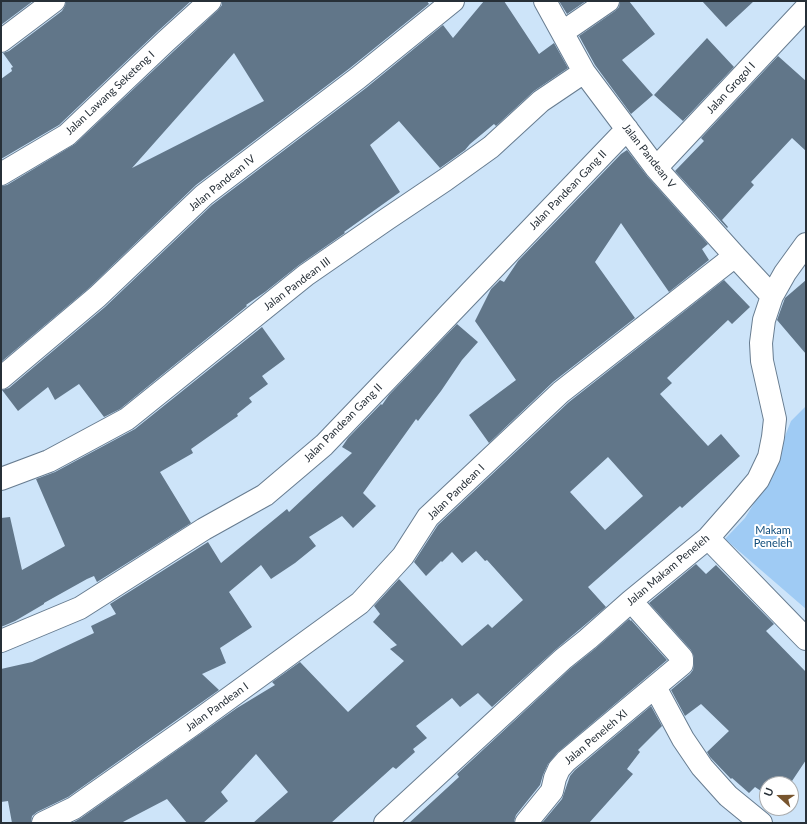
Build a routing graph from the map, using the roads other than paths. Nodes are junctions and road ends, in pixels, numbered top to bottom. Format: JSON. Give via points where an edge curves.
{"nodes":[{"id":1,"x":54,"y":1,"type":"edge"},
{"id":2,"x":210,"y":1,"type":"edge"},
{"id":3,"x":453,"y":1,"type":"edge"},
{"id":4,"x":545,"y":1,"type":"edge"},
{"id":5,"x":608,"y":1,"type":"edge"},
{"id":6,"x":806,"y":8,"type":"edge"},
{"id":7,"x":563,"y":32,"type":"junction"},
{"id":8,"x":1,"y":41,"type":"edge"},
{"id":9,"x":584,"y":72,"type":"junction"},
{"id":10,"x":627,"y":128,"type":"junction"},
{"id":11,"x":656,"y":168,"type":"junction"},
{"id":12,"x":1,"y":174,"type":"edge"},
{"id":13,"x":806,"y":244,"type":"edge"},
{"id":14,"x":735,"y":256,"type":"junction"},
{"id":15,"x":772,"y":296,"type":"junction"},
{"id":16,"x":1,"y":378,"type":"edge"},
{"id":17,"x":1,"y":479,"type":"edge"},
{"id":18,"x":708,"y":538,"type":"junction"},
{"id":19,"x":631,"y":601,"type":"junction"},
{"id":20,"x":806,"y":639,"type":"edge"},
{"id":21,"x":1,"y":641,"type":"edge"},
{"id":22,"x":655,"y":687,"type":"junction"},
{"id":23,"x":390,"y":822,"type":"edge"},
{"id":24,"x":43,"y":823,"type":"edge"},
{"id":25,"x":526,"y":823,"type":"edge"},
{"id":26,"x":761,"y":823,"type":"edge"}],
"edges":[{"from":1,"to":8,"type":"street"},
{"from":2,"to":12,"type":"street","name":"Jalan Lawang Seketeng I","via":[[67,135]]},
{"from":3,"to":16,"type":"street","name":"Jalan Pandean IV","via":[[358,78],[204,195],[97,297]]},
{"from":4,"to":7,"type":"street","name":"Jalan Pandean V"},
{"from":5,"to":7,"type":"street"},
{"from":6,"to":11,"type":"street","name":"Jalan Grogol I"},
{"from":7,"to":9,"type":"street","name":"Jalan Pandean V"},
{"from":9,"to":10,"type":"street","name":"Jalan Pandean V"},
{"from":9,"to":17,"type":"street","name":"Jalan Pandean III","via":[[541,101],[491,147],[306,275],[127,419],[49,461]]},
{"from":10,"to":11,"type":"street","name":"Jalan Pandean V"},
{"from":10,"to":21,"type":"street","name":"Jalan Pandean Gang II","via":[[324,445],[265,494],[204,529],[80,608]]},
{"from":11,"to":14,"type":"street","name":"Jalan Pandean V"},
{"from":13,"to":15,"type":"street","name":"Jalan Makam Peneleh"},
{"from":14,"to":15,"type":"street","name":"Jalan Pandean V"},
{"from":14,"to":24,"type":"street","name":"Jalan Pandean I","via":[[562,392],[428,517],[403,556],[360,603],[74,808]]},
{"from":15,"to":18,"type":"street","name":"Jalan Makam Peneleh","via":[[764,320],[761,343],[762,361],[775,419],[769,457],[758,480]]},
{"from":18,"to":19,"type":"street","name":"Jalan Makam Peneleh"},
{"from":18,"to":20,"type":"street"},
{"from":19,"to":22,"type":"street","name":"Jalan Peneleh XI","via":[[682,658],[682,664]]},
{"from":19,"to":23,"type":"street","name":"Jalan Makam Peneleh","via":[[563,659]]},
{"from":22,"to":25,"type":"street","name":"Jalan Peneleh XI","via":[[566,761],[559,769],[552,791]]},
{"from":22,"to":26,"type":"street","via":[[683,739],[702,767],[728,796]]}]}
